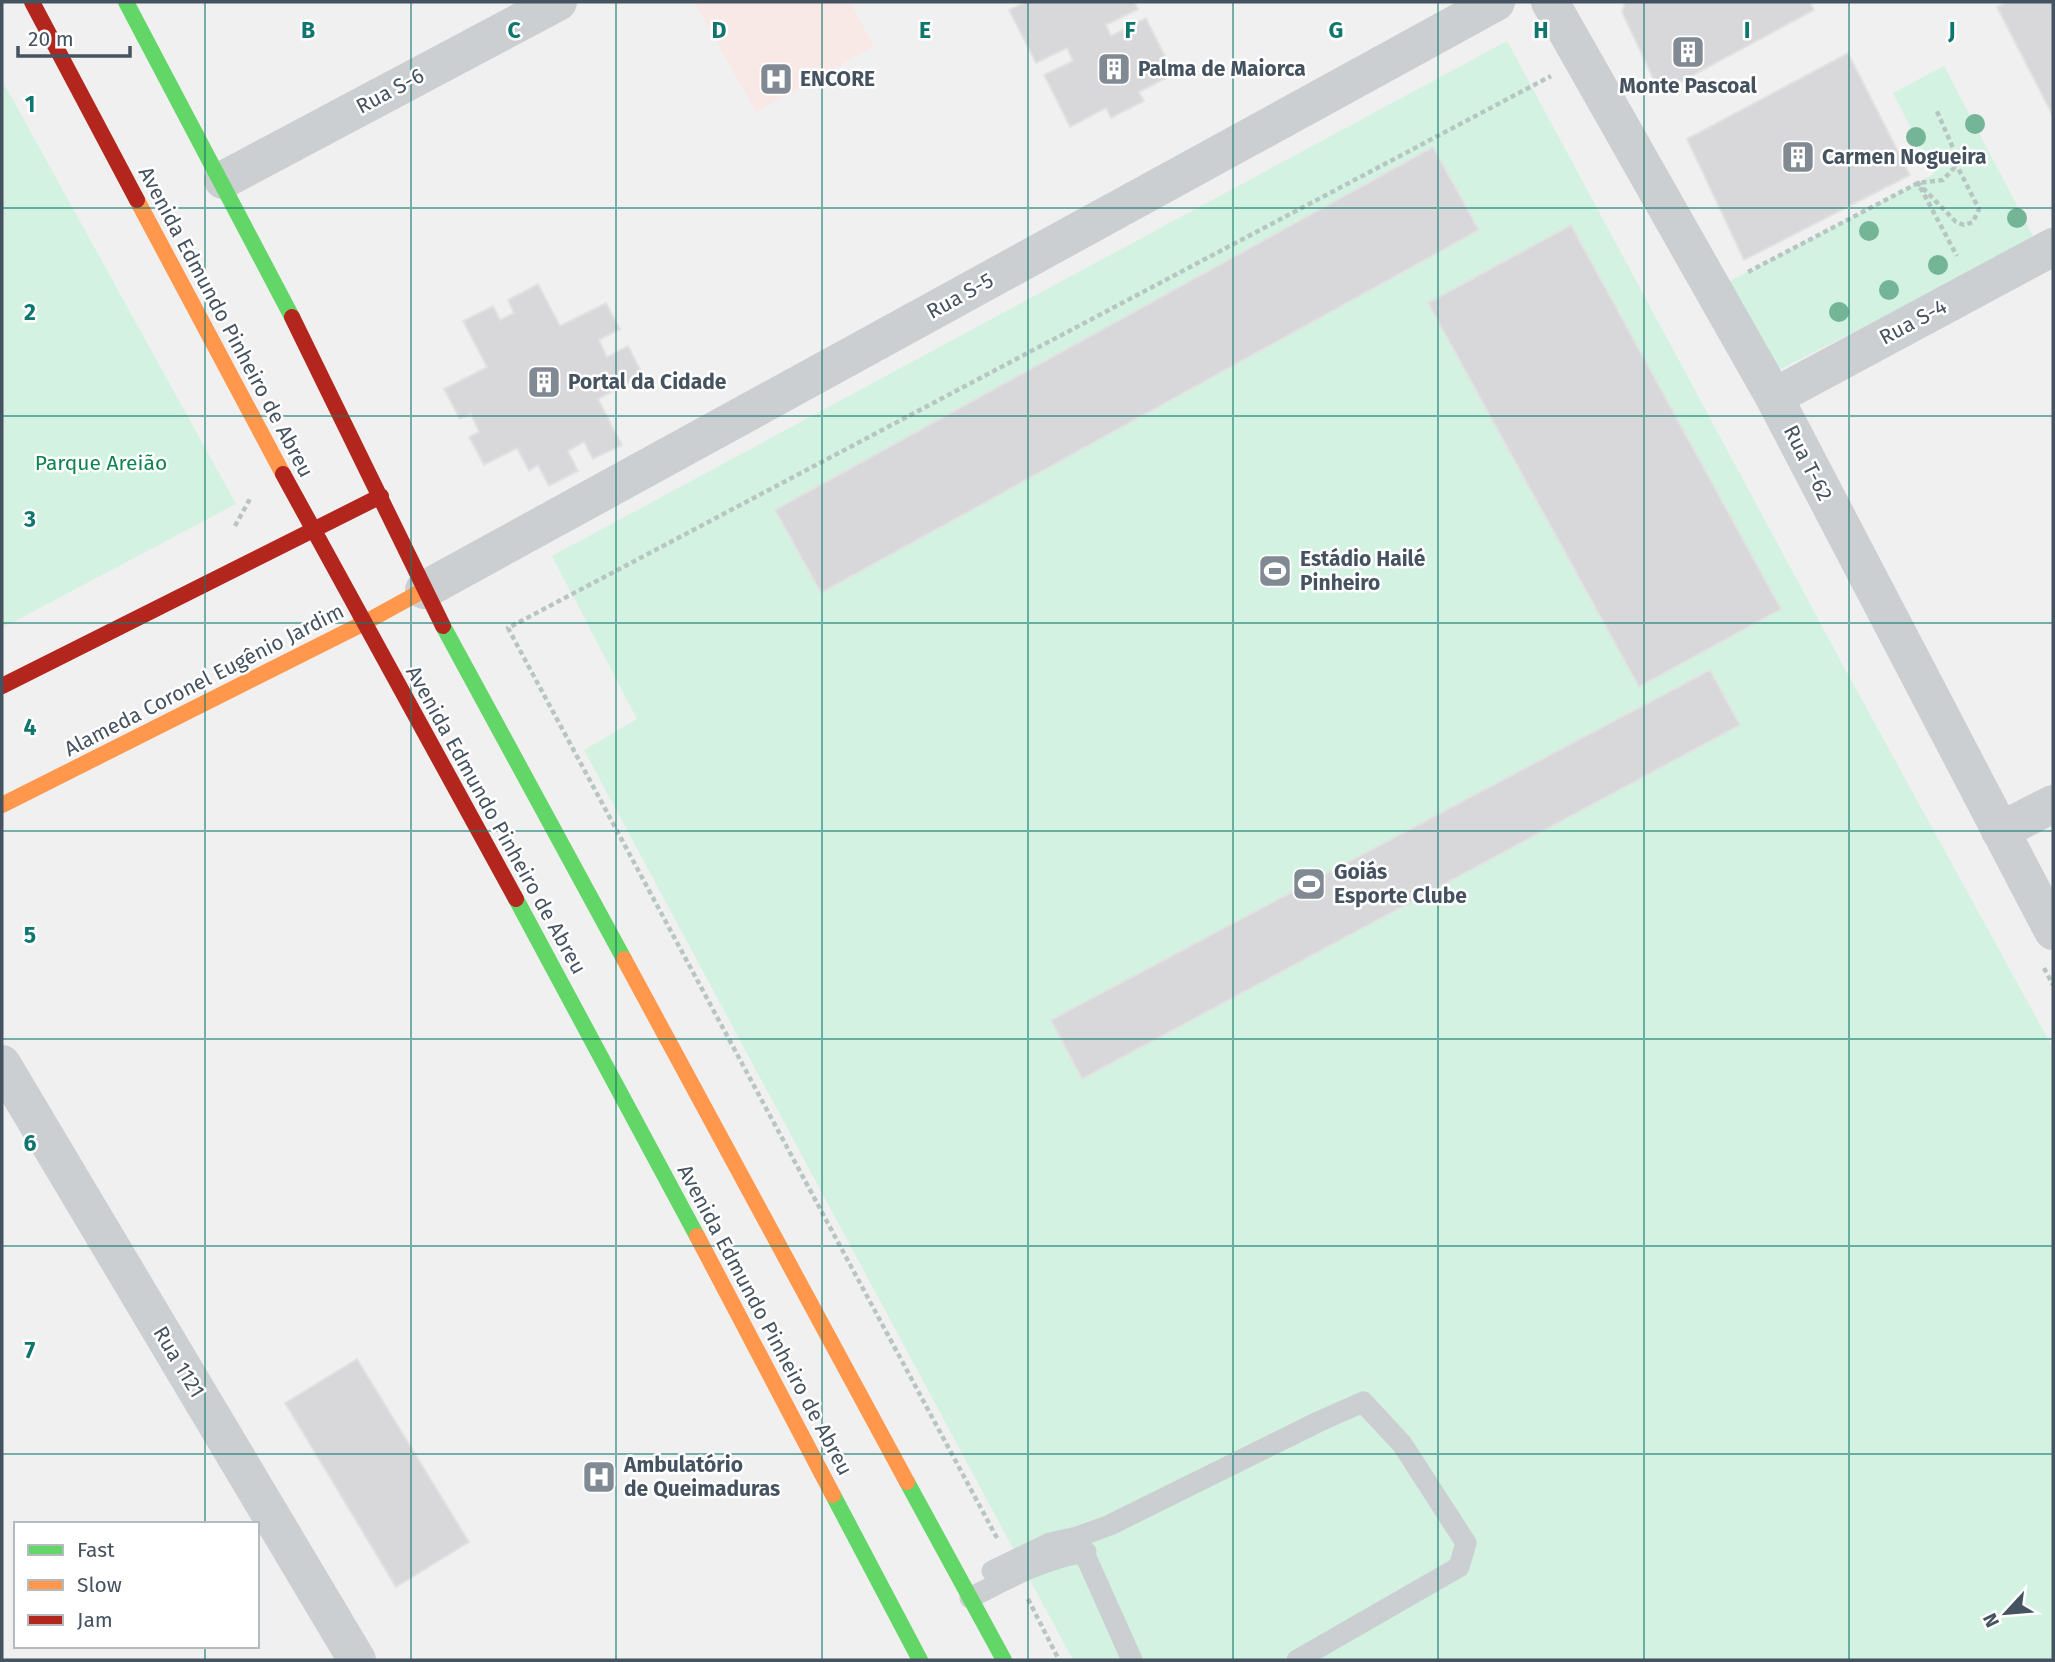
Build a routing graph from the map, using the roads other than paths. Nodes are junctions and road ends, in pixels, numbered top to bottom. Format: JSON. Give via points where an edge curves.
{"nodes":[{"id":1,"x":32,"y":2,"type":"edge"},
{"id":2,"x":126,"y":2,"type":"edge"},
{"id":3,"x":558,"y":2,"type":"edge"},
{"id":4,"x":1496,"y":2,"type":"edge"},
{"id":5,"x":1550,"y":2,"type":"edge"},
{"id":6,"x":223,"y":180,"type":"junction"},
{"id":7,"x":2053,"y":247,"type":"edge"},
{"id":8,"x":1774,"y":397,"type":"junction"},
{"id":9,"x":381,"y":496,"type":"junction"},
{"id":10,"x":313,"y":528,"type":"junction"},
{"id":11,"x":424,"y":590,"type":"junction"},
{"id":12,"x":364,"y":623,"type":"junction"},
{"id":13,"x":2,"y":685,"type":"edge"},
{"id":14,"x":2053,"y":804,"type":"edge"},
{"id":15,"x":2,"y":805,"type":"edge"},
{"id":16,"x":2000,"y":831,"type":"junction"},
{"id":17,"x":2047,"y":946,"type":"edge"},
{"id":18,"x":2,"y":1064,"type":"edge"},
{"id":19,"x":1082,"y":1545,"type":"junction"},
{"id":20,"x":967,"y":1592,"type":"junction"},
{"id":21,"x":357,"y":1660,"type":"edge"},
{"id":22,"x":920,"y":1660,"type":"edge"},
{"id":23,"x":1004,"y":1660,"type":"edge"},
{"id":24,"x":1132,"y":1660,"type":"edge"},
{"id":25,"x":1297,"y":1660,"type":"edge"}],
"edges":[{"from":1,"to":10,"type":"main road","name":"Avenida Edmundo Pinheiro de Abreu"},
{"from":2,"to":6,"type":"main road"},
{"from":3,"to":6,"type":"street","name":"Rua S-6"},
{"from":4,"to":11,"type":"street","name":"Rua S-5"},
{"from":5,"to":8,"type":"street","name":"Rua T-62"},
{"from":6,"to":9,"type":"main road"},
{"from":7,"to":8,"type":"street","name":"Rua S-4"},
{"from":8,"to":16,"type":"street","name":"Rua T-62"},
{"from":9,"to":10,"type":"main road"},
{"from":9,"to":11,"type":"main road"},
{"from":10,"to":12,"type":"main road","name":"Avenida Edmundo Pinheiro de Abreu"},
{"from":10,"to":13,"type":"main road"},
{"from":11,"to":12,"type":"main road","name":"Alameda Coronel Eugênio Jardim"},
{"from":11,"to":20,"type":"main road"},
{"from":12,"to":15,"type":"main road","name":"Alameda Coronel Eugênio Jardim"},
{"from":12,"to":22,"type":"main road","name":"Avenida Edmundo Pinheiro de Abreu","via":[[630,1107]]},
{"from":14,"to":16,"type":"street"},
{"from":16,"to":17,"type":"street","name":"Rua T-62"},
{"from":18,"to":21,"type":"street","name":"Rua 1121"},
{"from":19,"to":20,"type":"lane","via":[[1059,1557],[1013,1568]]},
{"from":19,"to":24,"type":"lane"},
{"from":19,"to":25,"type":"lane","via":[[1110,1525],[1363,1402],[1402,1444],[1466,1543],[1459,1567]]},
{"from":20,"to":23,"type":"main road"}]}
